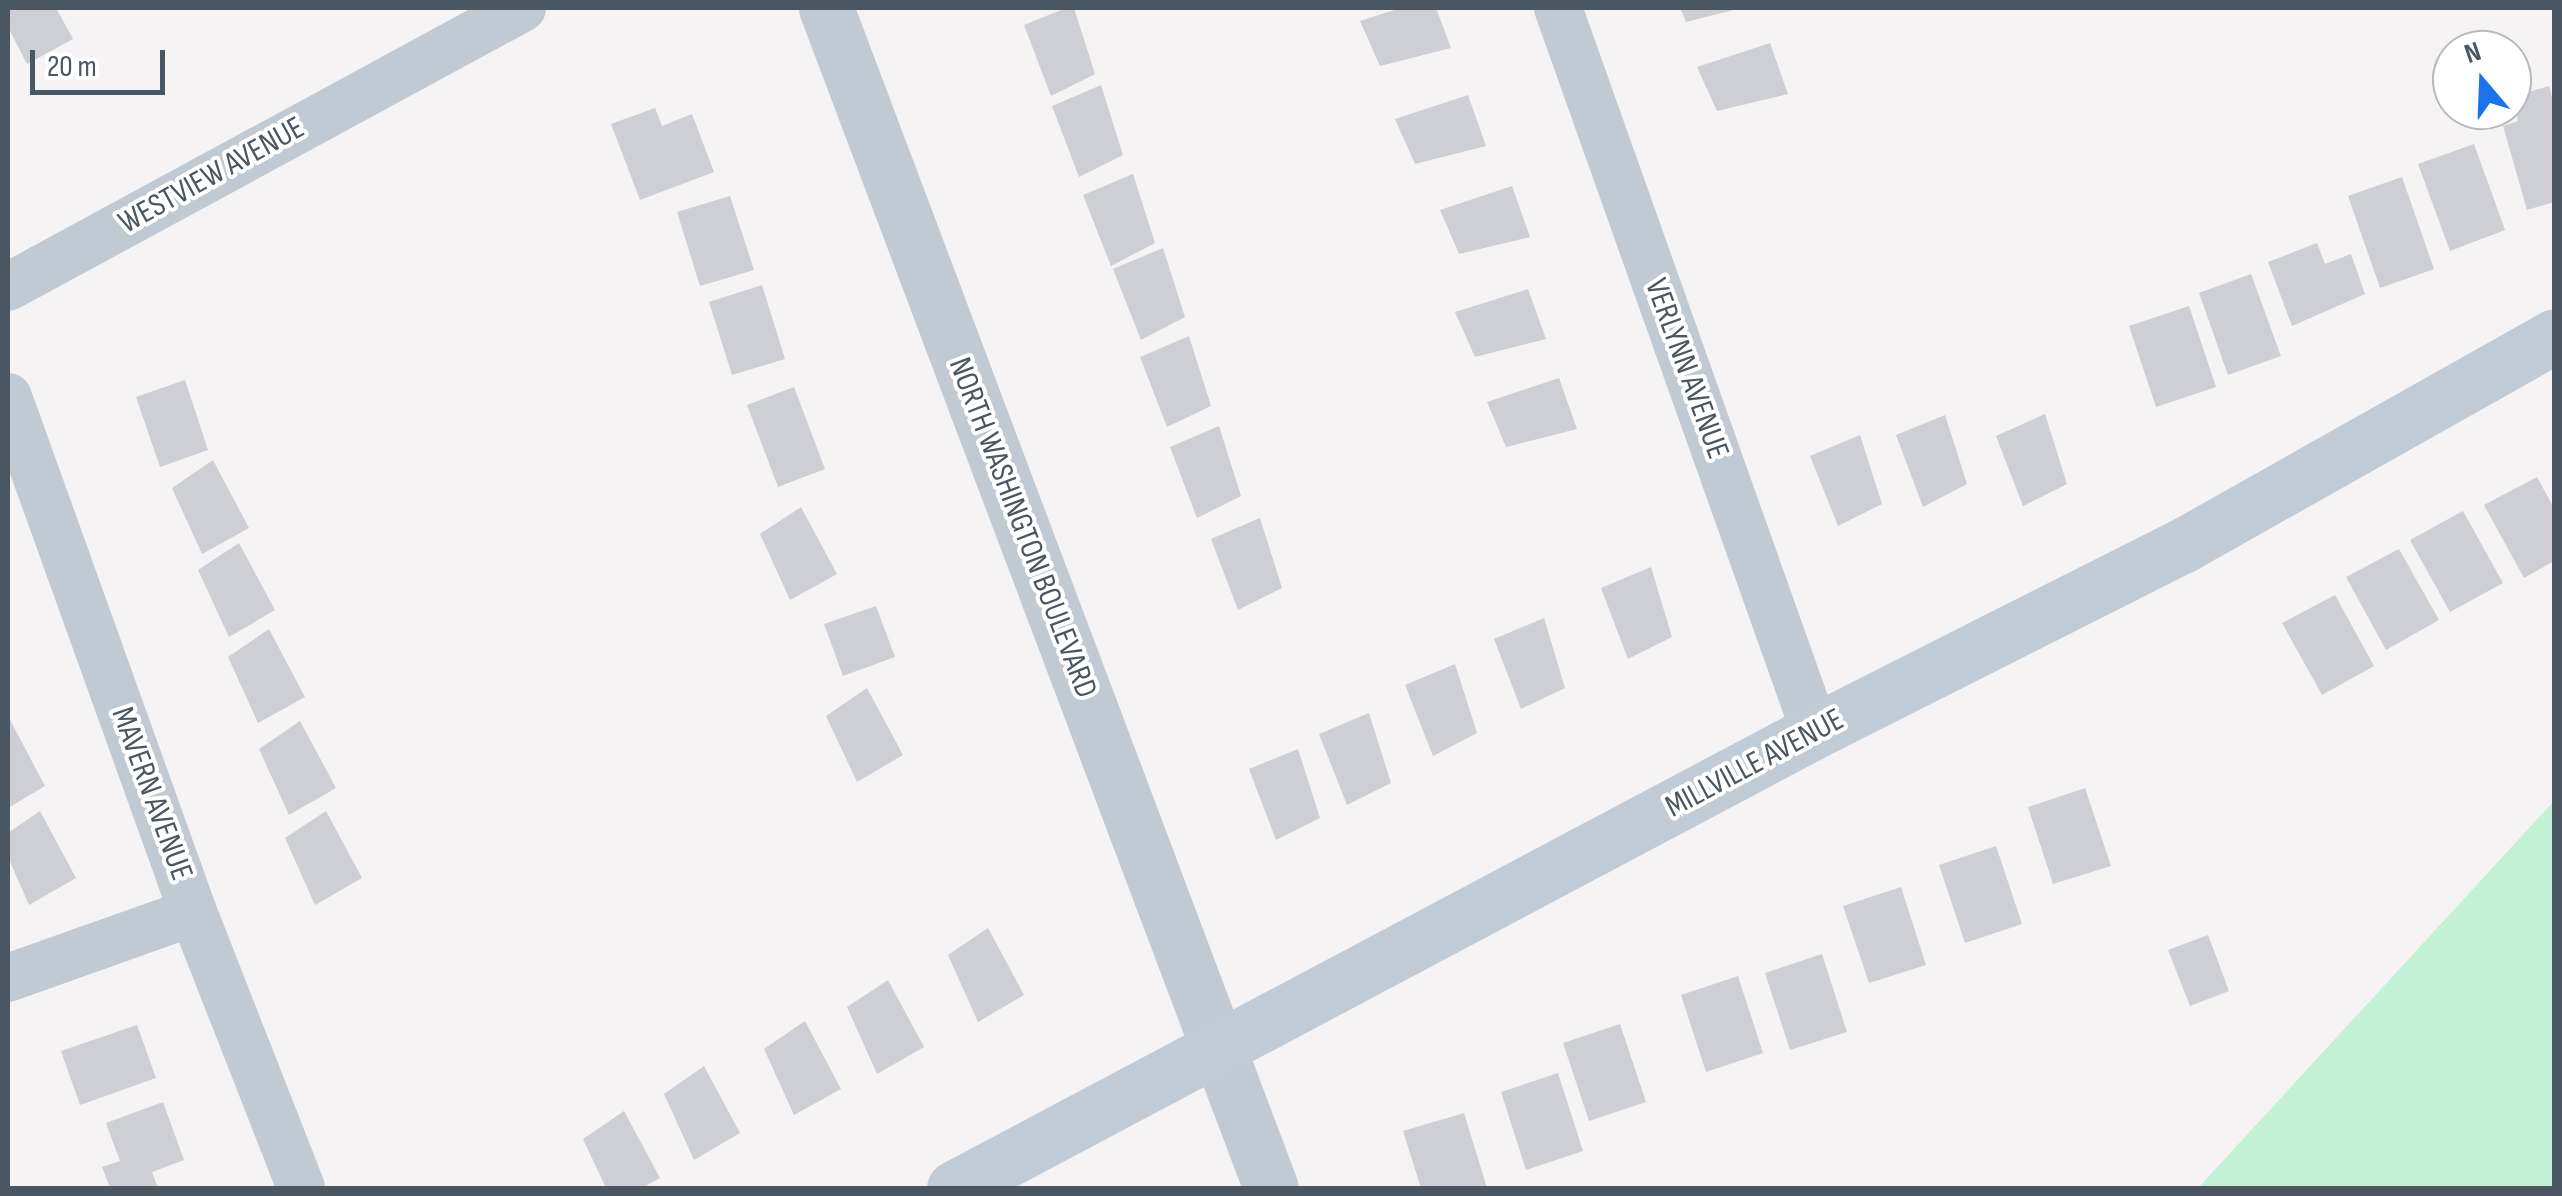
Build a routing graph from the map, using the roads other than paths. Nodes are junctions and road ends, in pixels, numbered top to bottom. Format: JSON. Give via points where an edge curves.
{"nodes":[{"id":1,"x":522,"y":8,"type":"edge"},
{"id":2,"x":826,"y":8,"type":"edge"},
{"id":3,"x":1558,"y":8,"type":"edge"},
{"id":4,"x":8,"y":287,"type":"edge"},
{"id":5,"x":2554,"y":336,"type":"edge"},
{"id":6,"x":8,"y":397,"type":"edge"},
{"id":7,"x":1814,"y":731,"type":"junction"},
{"id":8,"x":193,"y":912,"type":"junction"},
{"id":9,"x":8,"y":978,"type":"edge"},
{"id":10,"x":1218,"y":1049,"type":"junction"},
{"id":11,"x":301,"y":1188,"type":"edge"},
{"id":12,"x":954,"y":1188,"type":"edge"},
{"id":13,"x":1271,"y":1188,"type":"edge"}],
"edges":[{"from":1,"to":4,"type":"street","name":"WESTVIEW AVENUE"},
{"from":2,"to":10,"type":"street","name":"NORTH WASHINGTON BOULEVARD"},
{"from":3,"to":7,"type":"street","name":"VERLYNN AVENUE"},
{"from":5,"to":7,"type":"main road","name":"MILLVILLE AVENUE","via":[[2182,546]]},
{"from":6,"to":8,"type":"street","name":"MAVERN AVENUE"},
{"from":7,"to":10,"type":"main road","name":"MILLVILLE AVENUE"},
{"from":8,"to":9,"type":"street"},
{"from":8,"to":11,"type":"street","name":"MAVERN AVENUE"},
{"from":10,"to":12,"type":"main road","name":"MILLVILLE AVENUE"},
{"from":10,"to":13,"type":"street","name":"NORTH WASHINGTON BOULEVARD"}]}
